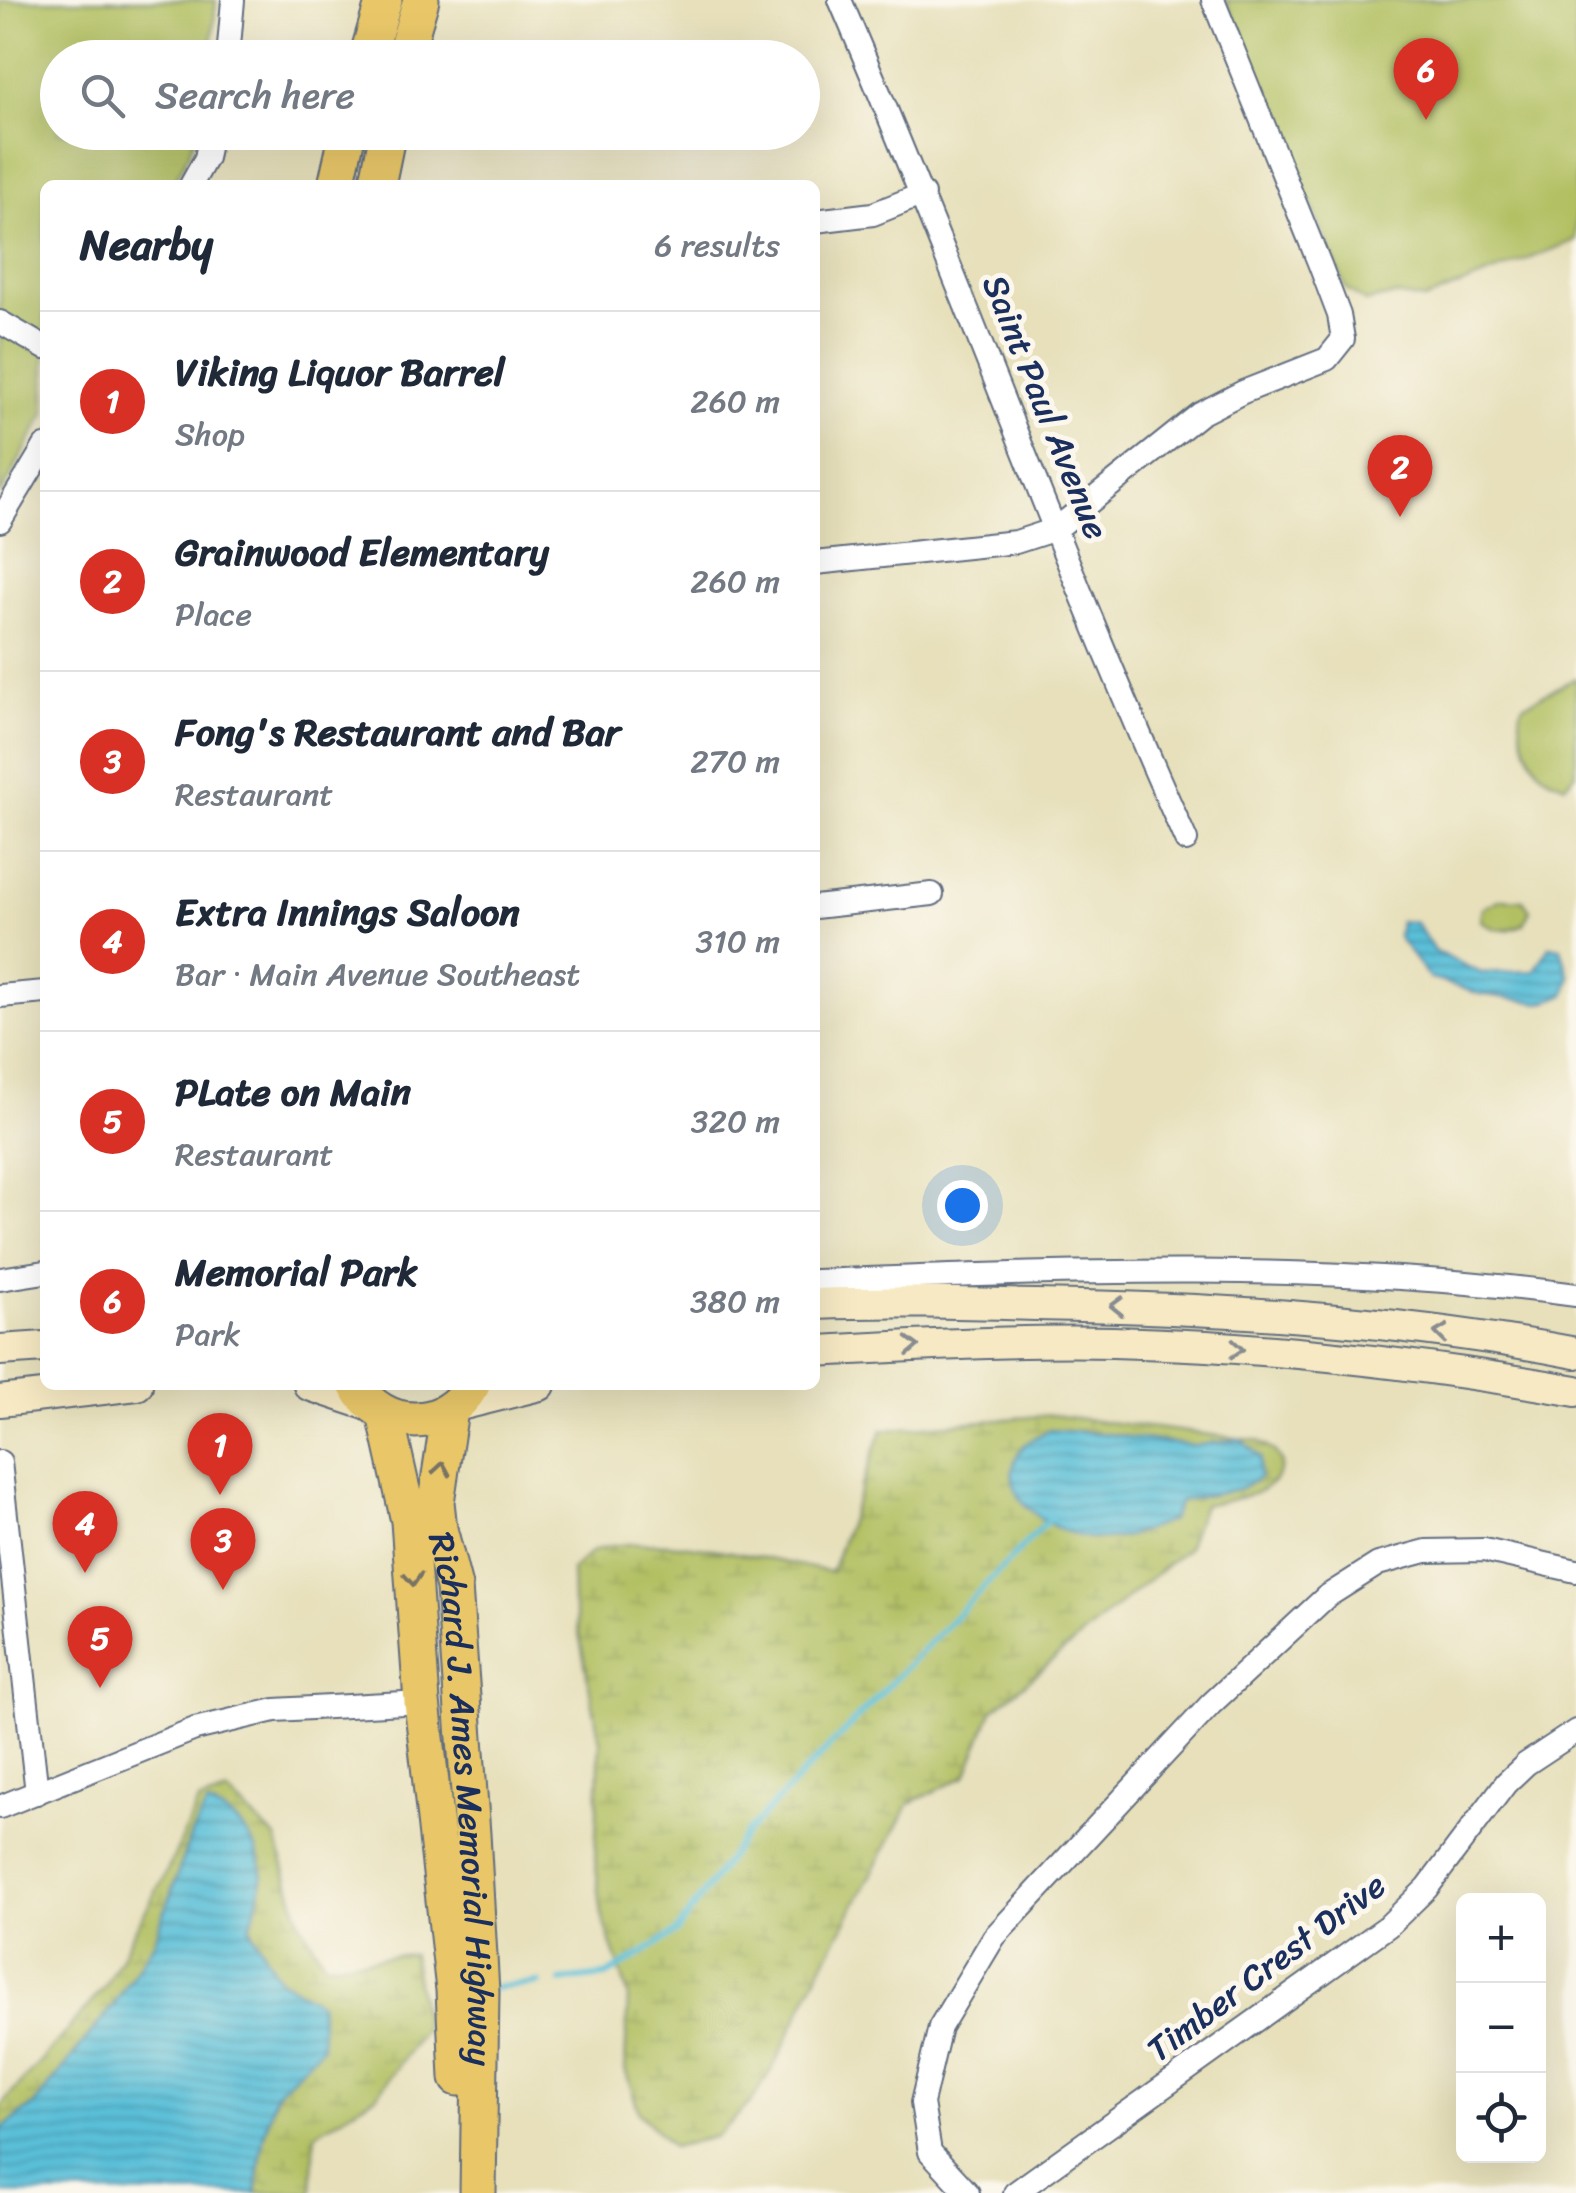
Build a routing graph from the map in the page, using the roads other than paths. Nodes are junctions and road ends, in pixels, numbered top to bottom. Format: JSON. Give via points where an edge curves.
{"nodes":[{"id":1,"x":233,"y":0,"type":"edge"},
{"id":2,"x":384,"y":0,"type":"edge"},
{"id":3,"x":421,"y":0,"type":"edge"},
{"id":4,"x":840,"y":0,"type":"edge"},
{"id":5,"x":1213,"y":0,"type":"edge"},
{"id":6,"x":230,"y":40,"type":"edge"},
{"id":7,"x":372,"y":40,"type":"edge"},
{"id":8,"x":409,"y":40,"type":"edge"},
{"id":9,"x":208,"y":150,"type":"edge"},
{"id":10,"x":344,"y":150,"type":"edge"},
{"id":11,"x":384,"y":150,"type":"edge"},
{"id":12,"x":194,"y":180,"type":"edge"},
{"id":13,"x":337,"y":180,"type":"edge"},
{"id":14,"x":378,"y":180,"type":"edge"},
{"id":15,"x":924,"y":194,"type":"junction"},
{"id":16,"x":820,"y":220,"type":"edge"},
{"id":17,"x":0,"y":322,"type":"edge"},
{"id":18,"x":40,"y":345,"type":"edge"},
{"id":19,"x":40,"y":454,"type":"edge"},
{"id":20,"x":0,"y":521,"type":"edge"},
{"id":21,"x":1056,"y":529,"type":"junction"},
{"id":22,"x":820,"y":562,"type":"edge"},
{"id":23,"x":1186,"y":840,"type":"dead end"},
{"id":24,"x":932,"y":894,"type":"dead end"},
{"id":25,"x":820,"y":906,"type":"edge"},
{"id":26,"x":40,"y":992,"type":"edge"},
{"id":27,"x":0,"y":996,"type":"edge"},
{"id":28,"x":40,"y":1273,"type":"edge"},
{"id":29,"x":0,"y":1279,"type":"edge"},
{"id":30,"x":820,"y":1281,"type":"edge"},
{"id":31,"x":1576,"y":1295,"type":"edge"},
{"id":32,"x":820,"y":1304,"type":"edge"},
{"id":33,"x":40,"y":1347,"type":"edge"},
{"id":34,"x":0,"y":1350,"type":"edge"},
{"id":35,"x":820,"y":1351,"type":"edge"},
{"id":36,"x":1576,"y":1353,"type":"edge"},
{"id":37,"x":94,"y":1390,"type":"edge"},
{"id":38,"x":328,"y":1390,"type":"edge"},
{"id":39,"x":513,"y":1390,"type":"edge"},
{"id":40,"x":1576,"y":1391,"type":"edge"},
{"id":41,"x":459,"y":1400,"type":"edge"},
{"id":42,"x":0,"y":1401,"type":"edge"},
{"id":43,"x":371,"y":1402,"type":"edge"},
{"id":44,"x":0,"y":1462,"type":"edge"},
{"id":45,"x":3,"y":1527,"type":"edge"},
{"id":46,"x":1576,"y":1572,"type":"edge"},
{"id":47,"x":422,"y":1702,"type":"junction"},
{"id":48,"x":1576,"y":1731,"type":"edge"},
{"id":49,"x":37,"y":1793,"type":"junction"},
{"id":50,"x":0,"y":1807,"type":"edge"},
{"id":51,"x":456,"y":2193,"type":"edge"},
{"id":52,"x":478,"y":2193,"type":"edge"},
{"id":53,"x":968,"y":2193,"type":"edge"},
{"id":54,"x":1016,"y":2193,"type":"edge"}],
"edges":[{"from":1,"to":6,"type":"street"},
{"from":2,"to":7,"type":"main road"},
{"from":3,"to":8,"type":"main road"},
{"from":4,"to":15,"type":"street","name":"Saint Paul Avenue"},
{"from":5,"to":21,"type":"street","via":[[1336,306],[1342,339],[1327,359],[1200,414]]},
{"from":9,"to":12,"type":"street"},
{"from":10,"to":13,"type":"main road"},
{"from":11,"to":14,"type":"main road"},
{"from":15,"to":16,"type":"street","via":[[873,214]]},
{"from":15,"to":21,"type":"street","name":"Saint Paul Avenue"},
{"from":17,"to":18,"type":"street"},
{"from":19,"to":20,"type":"street"},
{"from":21,"to":22,"type":"street","via":[[1016,542]]},
{"from":21,"to":23,"type":"street","name":"Saint Paul Avenue"},
{"from":24,"to":25,"type":"street"},
{"from":26,"to":27,"type":"street"},
{"from":28,"to":29,"type":"street"},
{"from":30,"to":31,"type":"street","via":[[1262,1271]]},
{"from":36,"to":32,"type":"main road","one_way":true,"via":[[1192,1308]]},
{"from":33,"to":34,"type":"main road"},
{"from":35,"to":40,"type":"main road","one_way":true,"via":[[986,1343],[1212,1347]]},
{"from":37,"to":42,"type":"main road"},
{"from":38,"to":43,"type":"main road"},
{"from":39,"to":41,"type":"main road"},
{"from":41,"to":43,"type":"main road","via":[[436,1418],[417,1422]]},
{"from":52,"to":41,"type":"main road","name":"Richard J. Ames Memorial Highway","one_way":true,"via":[[481,1992],[472,1834],[454,1587],[436,1502]]},
{"from":43,"to":47,"type":"main road","name":"Richard J. Ames Memorial Highway","one_way":true,"via":[[409,1520]]},
{"from":44,"to":45,"type":"street"},
{"from":45,"to":49,"type":"street"},
{"from":46,"to":53,"type":"street","via":[[1484,1550],[1426,1551],[1378,1564],[1326,1597],[1211,1704],[994,1938],[940,2027],[922,2103],[930,2152]]},
{"from":47,"to":49,"type":"street","via":[[276,1710],[195,1728]]},
{"from":47,"to":51,"type":"main road","name":"Richard J. Ames Memorial Highway","via":[[454,1990]]},
{"from":48,"to":54,"type":"street","name":"Timber Crest Drive","via":[[1506,1783],[1427,1888],[1388,1926]]},
{"from":49,"to":50,"type":"street"}]}
